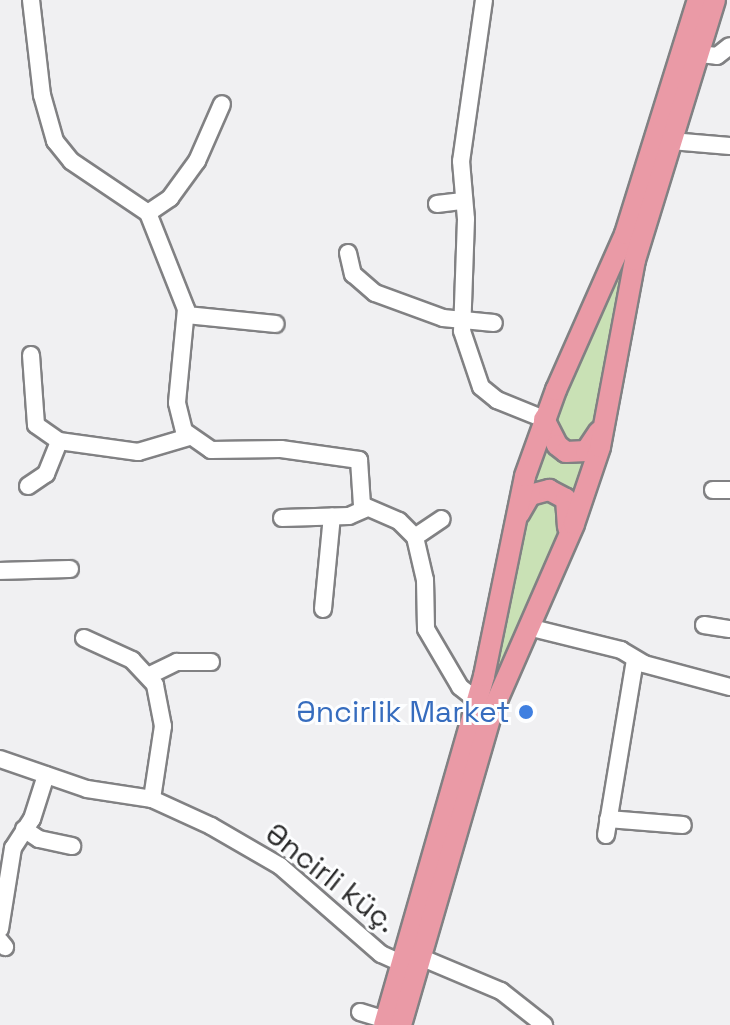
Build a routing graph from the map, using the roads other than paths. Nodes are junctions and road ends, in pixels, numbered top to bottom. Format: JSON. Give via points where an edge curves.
{"nodes":[{"id":1,"x":31,"y":0,"type":"edge"},
{"id":2,"x":484,"y":0,"type":"edge"},
{"id":3,"x":698,"y":0,"type":"edge"},
{"id":4,"x":715,"y":0,"type":"edge"},
{"id":5,"x":730,"y":46,"type":"edge"},
{"id":6,"x":699,"y":54,"type":"junction"},
{"id":7,"x":222,"y":104,"type":"dead end"},
{"id":8,"x":671,"y":141,"type":"junction"},
{"id":9,"x":730,"y":146,"type":"edge"},
{"id":10,"x":463,"y":201,"type":"junction"},
{"id":11,"x":437,"y":204,"type":"dead end"},
{"id":12,"x":148,"y":213,"type":"junction"},
{"id":13,"x":348,"y":253,"type":"dead end"},
{"id":14,"x":187,"y":315,"type":"junction"},
{"id":15,"x":461,"y":322,"type":"junction"},
{"id":16,"x":494,"y":323,"type":"dead end"},
{"id":17,"x":276,"y":324,"type":"dead end"},
{"id":18,"x":31,"y":355,"type":"dead end"},
{"id":19,"x":609,"y":409,"type":"junction"},
{"id":20,"x":544,"y":419,"type":"junction"},
{"id":21,"x":189,"y":437,"type":"junction"},
{"id":22,"x":59,"y":441,"type":"junction"},
{"id":23,"x":28,"y":486,"type":"dead end"},
{"id":24,"x":365,"y":509,"type":"junction"},
{"id":25,"x":332,"y":516,"type":"junction"},
{"id":26,"x":282,"y":518,"type":"dead end"},
{"id":27,"x":442,"y":519,"type":"dead end"},
{"id":28,"x":415,"y":537,"type":"junction"},
{"id":29,"x":507,"y":550,"type":"junction"},
{"id":30,"x":70,"y":569,"type":"dead end"},
{"id":31,"x":555,"y":569,"type":"junction"},
{"id":32,"x":0,"y":571,"type":"edge"},
{"id":33,"x":323,"y":609,"type":"dead end"},
{"id":34,"x":704,"y":625,"type":"dead end"},
{"id":35,"x":528,"y":627,"type":"junction"},
{"id":36,"x":730,"y":629,"type":"edge"},
{"id":37,"x":84,"y":638,"type":"dead end"},
{"id":38,"x":635,"y":660,"type":"junction"},
{"id":39,"x":211,"y":662,"type":"dead end"},
{"id":40,"x":150,"y":675,"type":"junction"},
{"id":41,"x":730,"y":687,"type":"edge"},
{"id":42,"x":478,"y":701,"type":"junction"},
{"id":43,"x":0,"y":759,"type":"edge"},
{"id":44,"x":46,"y":775,"type":"junction"},
{"id":45,"x":152,"y":799,"type":"junction"},
{"id":46,"x":683,"y":825,"type":"dead end"},
{"id":47,"x":24,"y":829,"type":"junction"},
{"id":48,"x":72,"y":846,"type":"dead end"},
{"id":49,"x":6,"y":857,"type":"edge"},
{"id":50,"x":0,"y":929,"type":"edge"},
{"id":51,"x":411,"y":960,"type":"junction"},
{"id":52,"x":360,"y":1012,"type":"dead end"},
{"id":53,"x":390,"y":1023,"type":"edge"},
{"id":54,"x":543,"y":1025,"type":"edge"}],
"edges":[{"from":1,"to":12,"type":"street","via":[[42,95],[55,141],[71,161]]},
{"from":2,"to":10,"type":"street","via":[[463,134]]},
{"from":3,"to":20,"type":"main road","via":[[625,234]]},
{"from":4,"to":6,"type":"main road"},
{"from":5,"to":6,"type":"street","via":[[717,56]]},
{"from":6,"to":8,"type":"main road"},
{"from":7,"to":12,"type":"street","via":[[197,161],[170,198]]},
{"from":8,"to":9,"type":"street"},
{"from":8,"to":19,"type":"main road","via":[[635,260]]},
{"from":10,"to":11,"type":"street"},
{"from":10,"to":15,"type":"street"},
{"from":12,"to":14,"type":"street"},
{"from":13,"to":15,"type":"street","via":[[353,274],[375,293]]},
{"from":14,"to":17,"type":"street"},
{"from":14,"to":21,"type":"street","via":[[177,403]]},
{"from":15,"to":16,"type":"street"},
{"from":15,"to":20,"type":"street","via":[[470,367],[481,387],[497,400]]},
{"from":18,"to":22,"type":"street","via":[[36,425]]},
{"from":19,"to":20,"type":"main road","via":[[592,447],[576,453],[557,445]]},
{"from":19,"to":31,"type":"main road","via":[[588,489]]},
{"from":20,"to":29,"type":"main road"},
{"from":21,"to":22,"type":"street","via":[[138,452]]},
{"from":21,"to":24,"type":"street","via":[[206,448],[229,452],[281,449],[354,457],[362,463],[360,500]]},
{"from":22,"to":23,"type":"street","via":[[46,474]]},
{"from":24,"to":25,"type":"street"},
{"from":24,"to":28,"type":"street","via":[[399,521]]},
{"from":25,"to":26,"type":"street"},
{"from":25,"to":33,"type":"street"},
{"from":27,"to":28,"type":"street"},
{"from":28,"to":42,"type":"street","via":[[425,580],[426,629],[460,687]]},
{"from":29,"to":31,"type":"main road","via":[[530,495],[540,489],[560,493],[570,506],[570,519]]},
{"from":29,"to":42,"type":"main road"},
{"from":30,"to":32,"type":"street"},
{"from":31,"to":35,"type":"main road"},
{"from":34,"to":36,"type":"street"},
{"from":35,"to":38,"type":"street","via":[[621,650]]},
{"from":35,"to":51,"type":"main road","via":[[492,712]]},
{"from":37,"to":40,"type":"street","via":[[115,650]]},
{"from":38,"to":41,"type":"street"},
{"from":38,"to":46,"type":"street","via":[[607,827]]},
{"from":39,"to":40,"type":"street","via":[[177,662]]},
{"from":40,"to":45,"type":"street","via":[[163,726]]},
{"from":42,"to":51,"type":"main road"},
{"from":43,"to":44,"type":"street","name":"Əncirli küç."},
{"from":44,"to":45,"type":"street","name":"Əncirli küç.","via":[[87,789]]},
{"from":44,"to":47,"type":"street"},
{"from":45,"to":51,"type":"street","name":"Əncirli küç.","via":[[269,858],[381,954]]},
{"from":47,"to":48,"type":"street","via":[[39,839]]},
{"from":47,"to":49,"type":"street"},
{"from":49,"to":50,"type":"street"},
{"from":51,"to":53,"type":"main road"},
{"from":51,"to":54,"type":"street","name":"Əncirli küç.","via":[[501,991]]},
{"from":52,"to":53,"type":"street"}]}
